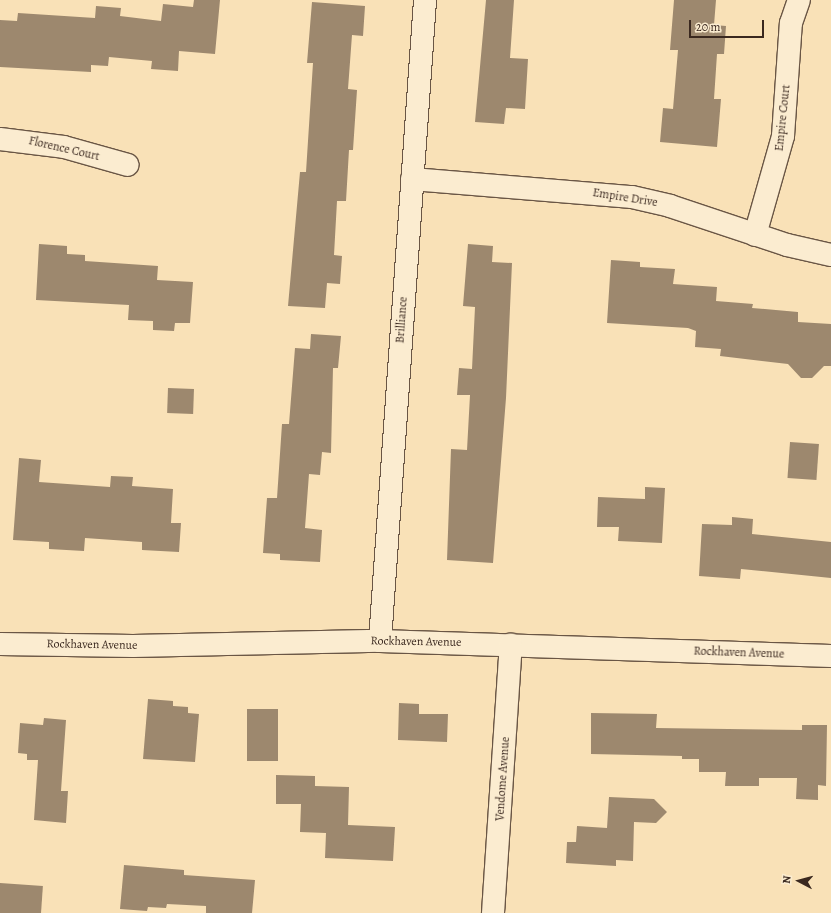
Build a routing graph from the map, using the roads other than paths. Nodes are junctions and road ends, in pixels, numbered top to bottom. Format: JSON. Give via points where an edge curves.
{"nodes":[{"id":1,"x":425,"y":0,"type":"edge"},
{"id":2,"x":799,"y":0,"type":"edge"},
{"id":3,"x":0,"y":139,"type":"edge"},
{"id":4,"x":128,"y":165,"type":"dead end"},
{"id":5,"x":412,"y":179,"type":"junction"},
{"id":6,"x":755,"y":235,"type":"junction"},
{"id":7,"x":831,"y":255,"type":"edge"},
{"id":8,"x":380,"y":641,"type":"junction"},
{"id":9,"x":0,"y":644,"type":"edge"},
{"id":10,"x":511,"y":645,"type":"junction"},
{"id":11,"x":831,"y":656,"type":"edge"},
{"id":12,"x":493,"y":913,"type":"edge"}],
"edges":[{"from":1,"to":5,"type":"street","name":"Brilliance"},
{"from":2,"to":6,"type":"street","name":"Empire Court","via":[[791,23],[780,149]]},
{"from":3,"to":4,"type":"street","name":"Florence Court","via":[[64,147]]},
{"from":5,"to":6,"type":"street","name":"Empire Drive","via":[[632,197],[670,206]]},
{"from":5,"to":8,"type":"street","name":"Brilliance"},
{"from":6,"to":7,"type":"street","name":"Empire Drive"},
{"from":8,"to":9,"type":"street","name":"Rockhaven Avenue","via":[[133,646]]},
{"from":8,"to":10,"type":"street","name":"Rockhaven Avenue"},
{"from":10,"to":11,"type":"street","name":"Rockhaven Avenue"},
{"from":10,"to":12,"type":"street","name":"Vendome Avenue"}]}
